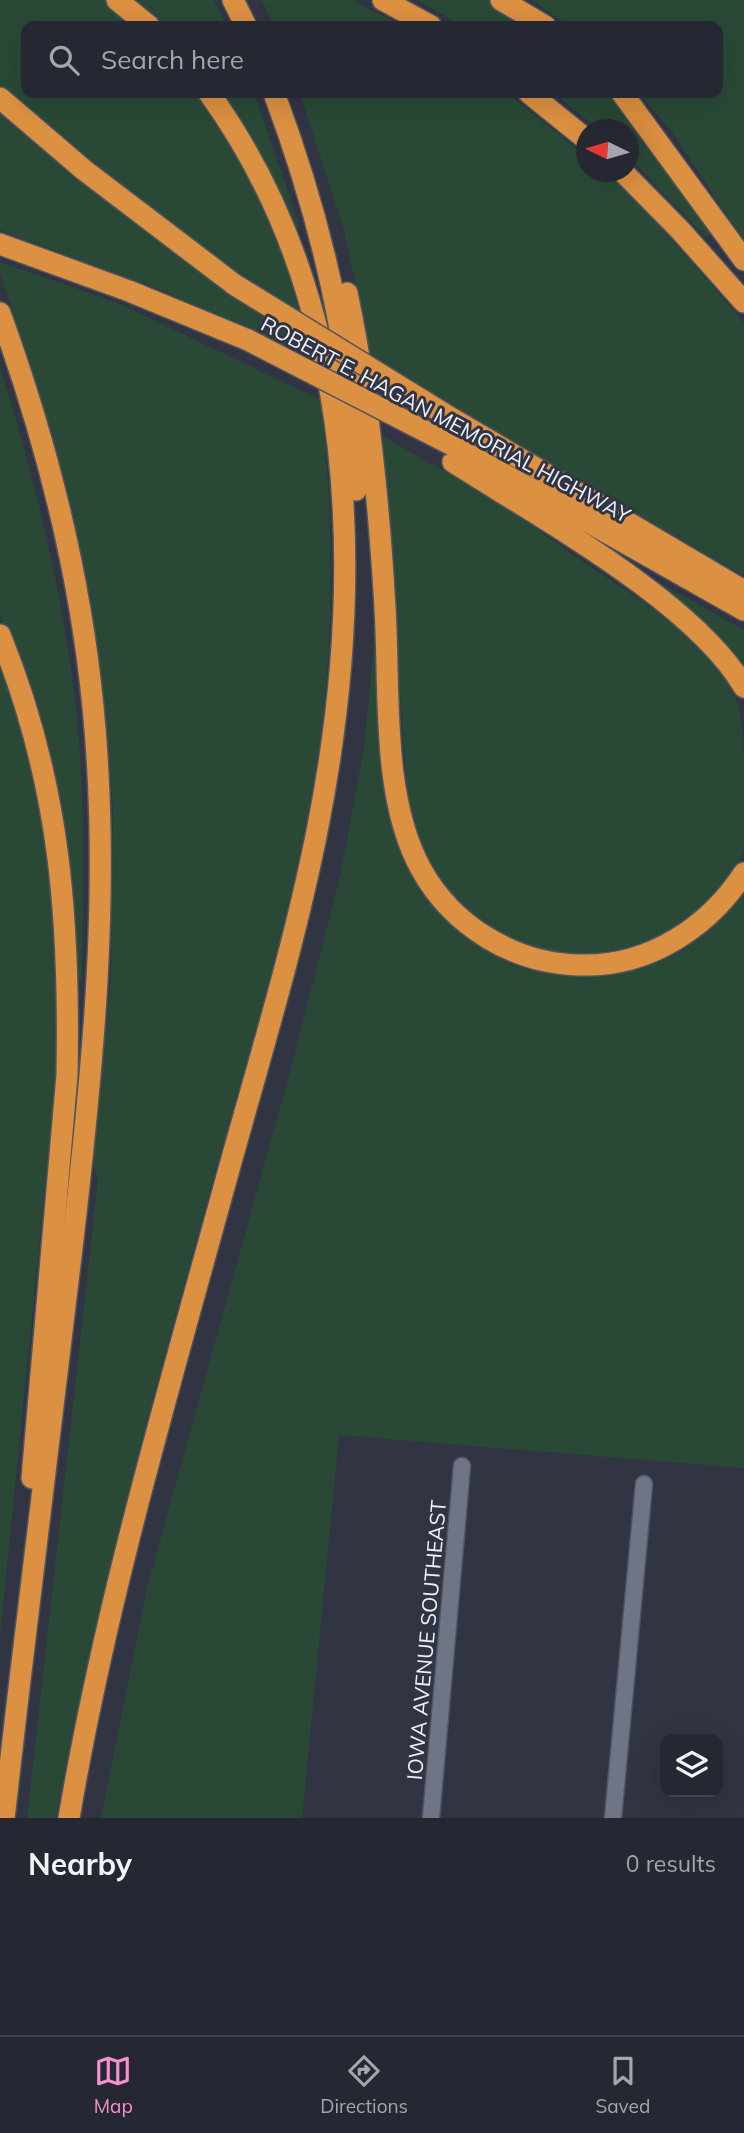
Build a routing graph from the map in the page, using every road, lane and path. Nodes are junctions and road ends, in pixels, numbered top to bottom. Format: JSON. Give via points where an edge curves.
{"nodes":[{"id":1,"x":117,"y":0,"type":"edge"},
{"id":2,"x":233,"y":0,"type":"edge"},
{"id":3,"x":248,"y":0,"type":"edge"},
{"id":4,"x":383,"y":0,"type":"edge"},
{"id":5,"x":502,"y":0,"type":"edge"},
{"id":6,"x":143,"y":21,"type":"edge"},
{"id":7,"x":244,"y":21,"type":"edge"},
{"id":8,"x":258,"y":21,"type":"edge"},
{"id":9,"x":422,"y":21,"type":"edge"},
{"id":10,"x":537,"y":21,"type":"edge"},
{"id":11,"x":0,"y":98,"type":"edge"},
{"id":12,"x":212,"y":98,"type":"edge"},
{"id":13,"x":276,"y":98,"type":"edge"},
{"id":14,"x":289,"y":98,"type":"edge"},
{"id":15,"x":535,"y":98,"type":"edge"},
{"id":16,"x":626,"y":98,"type":"edge"},
{"id":17,"x":576,"y":131,"type":"edge"},
{"id":18,"x":632,"y":182,"type":"edge"},
{"id":19,"x":0,"y":244,"type":"edge"},
{"id":20,"x":744,"y":260,"type":"edge"},
{"id":21,"x":744,"y":302,"type":"edge"},
{"id":22,"x":0,"y":313,"type":"edge"},
{"id":23,"x":452,"y":453,"type":"junction"},
{"id":24,"x":744,"y":591,"type":"edge"},
{"id":25,"x":744,"y":610,"type":"edge"},
{"id":26,"x":0,"y":635,"type":"edge"},
{"id":27,"x":744,"y":687,"type":"edge"},
{"id":28,"x":744,"y":873,"type":"edge"},
{"id":29,"x":462,"y":1466,"type":"dead end"},
{"id":30,"x":644,"y":1484,"type":"dead end"},
{"id":31,"x":30,"y":1582,"type":"junction"},
{"id":32,"x":4,"y":1818,"type":"edge"},
{"id":33,"x":69,"y":1818,"type":"edge"},
{"id":34,"x":83,"y":1818,"type":"edge"},
{"id":35,"x":431,"y":1818,"type":"edge"},
{"id":36,"x":612,"y":1818,"type":"edge"}],
"edges":[{"from":1,"to":6,"type":"highway"},
{"from":2,"to":7,"type":"highway"},
{"from":3,"to":8,"type":"highway"},
{"from":4,"to":9,"type":"highway"},
{"from":5,"to":10,"type":"highway"},
{"from":11,"to":24,"type":"highway","bridge":true,"via":[[94,178],[235,285]]},
{"from":12,"to":33,"type":"highway","via":[[254,164],[312,311],[333,402],[342,485],[341,645],[330,755],[304,889],[146,1470],[98,1670]]},
{"from":13,"to":34,"type":"highway","via":[[311,204],[331,286],[351,419],[356,486],[349,712],[309,926],[153,1493]]},
{"from":14,"to":28,"type":"highway","via":[[316,175],[356,337],[376,485],[396,789],[421,868],[464,921],[514,953],[544,961],[595,965],[648,953],[694,929]]},
{"from":15,"to":17,"type":"highway"},
{"from":16,"to":20,"type":"highway"},
{"from":18,"to":21,"type":"highway"},
{"from":19,"to":23,"type":"highway","name":"ROBERT E. HAGAN MEMORIAL HIGHWAY","bridge":true,"via":[[247,340],[358,394]]},
{"from":22,"to":31,"type":"highway","via":[[37,424],[72,568],[93,708],[101,824],[100,947],[88,1112],[43,1506]]},
{"from":23,"to":25,"type":"highway","name":"ROBERT E. HAGAN MEMORIAL HIGHWAY"},
{"from":23,"to":27,"type":"highway","via":[[674,612],[712,646]]},
{"from":26,"to":31,"type":"highway","via":[[38,746],[54,812],[68,1012],[67,1075],[30,1504]]},
{"from":29,"to":35,"type":"street","name":"IOWA AVENUE SOUTHEAST"},
{"from":30,"to":36,"type":"street"},
{"from":31,"to":32,"type":"highway"}]}
